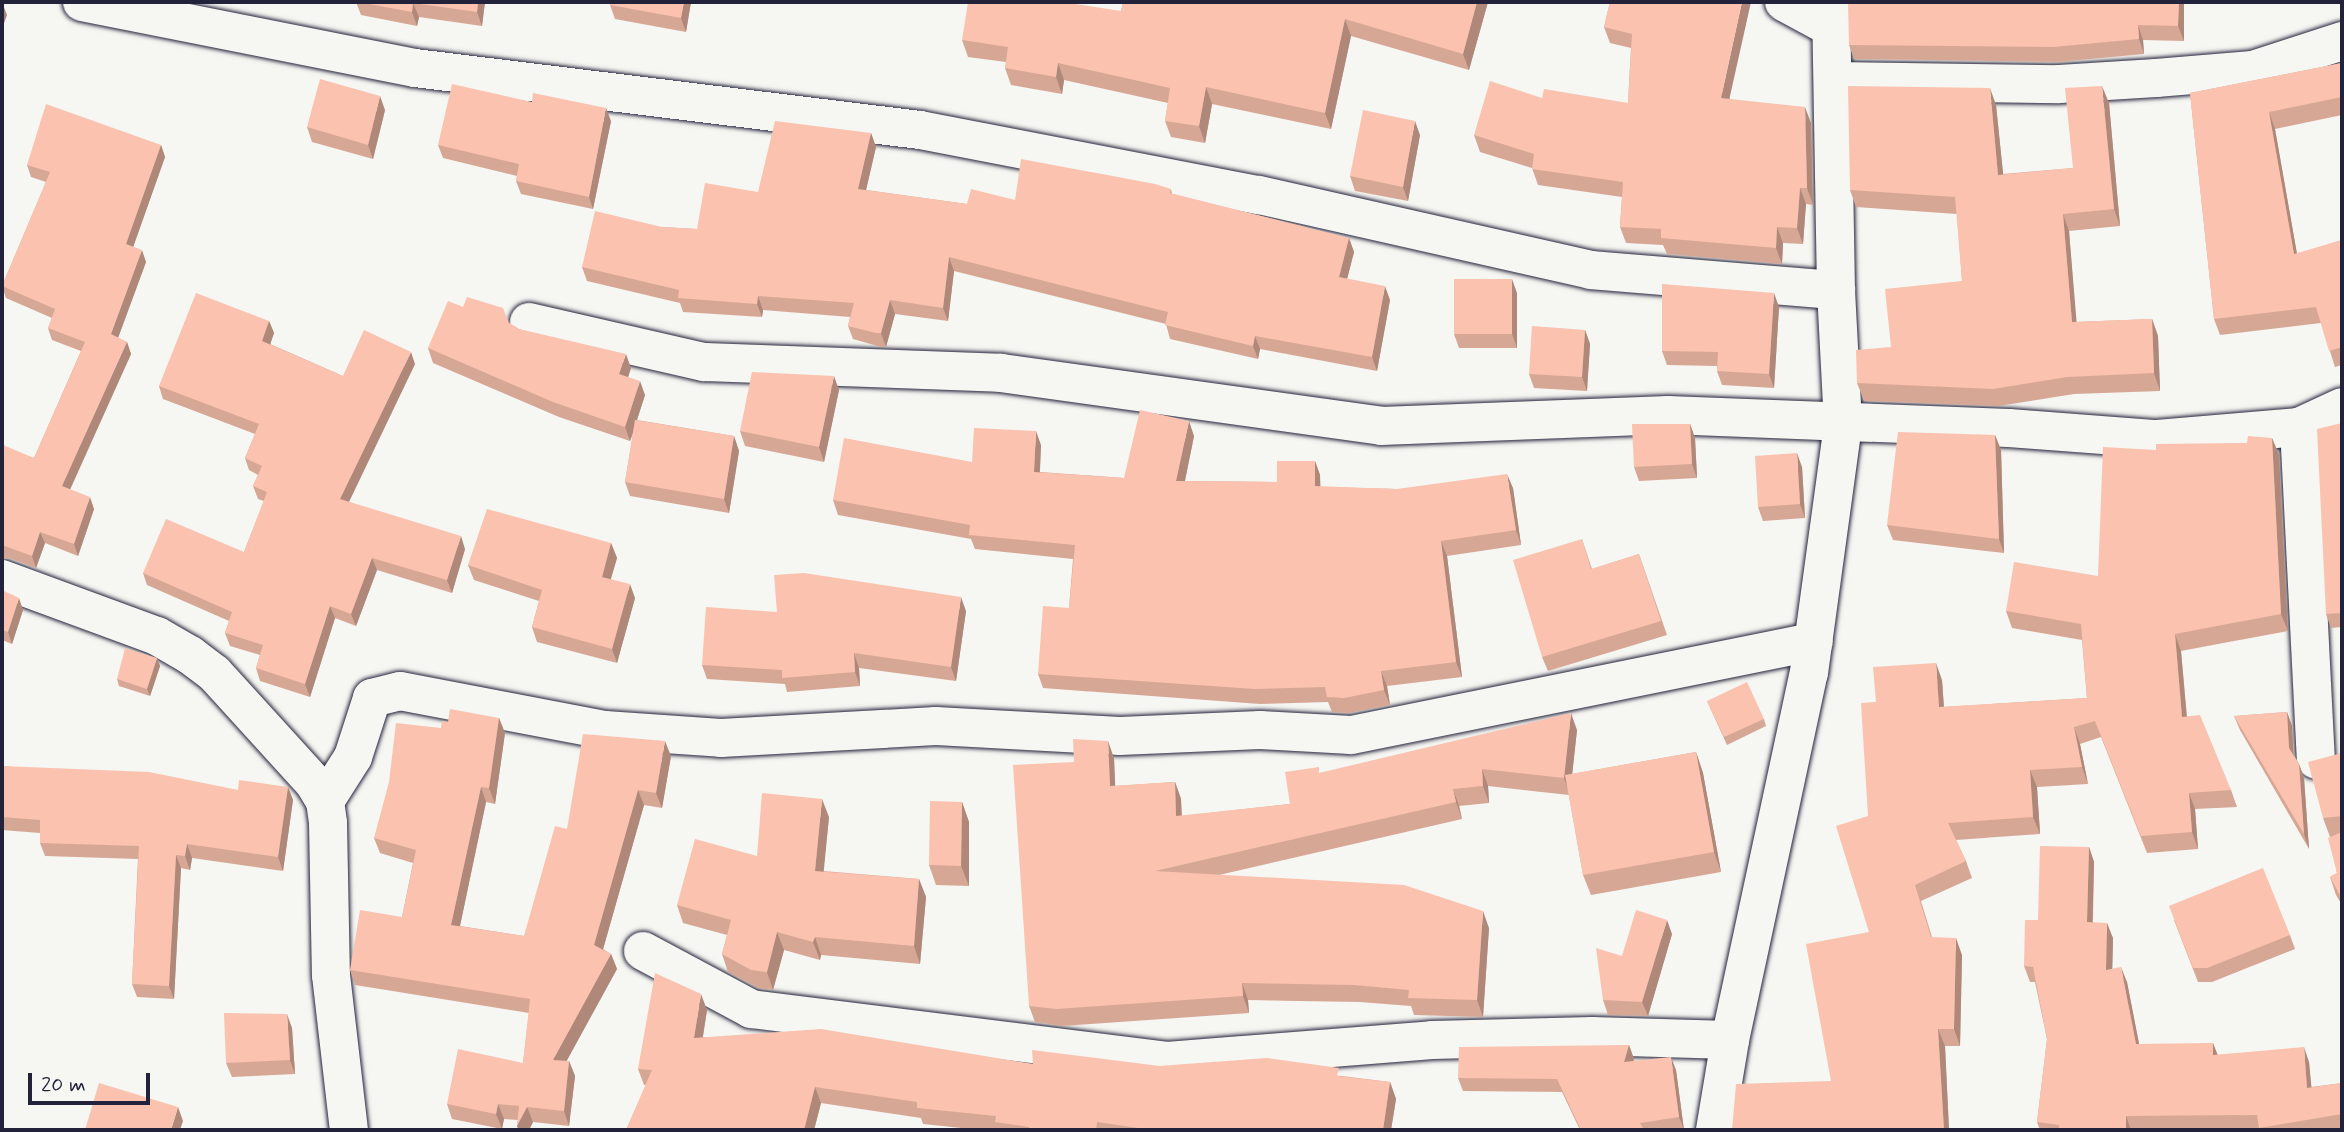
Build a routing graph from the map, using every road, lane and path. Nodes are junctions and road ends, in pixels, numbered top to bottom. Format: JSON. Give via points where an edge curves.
{"nodes":[{"id":1,"x":82,"y":2,"type":"edge"},
{"id":2,"x":1784,"y":2,"type":"edge"},
{"id":3,"x":1831,"y":14,"type":"edge"},
{"id":4,"x":2342,"y":41,"type":"edge"},
{"id":5,"x":1834,"y":81,"type":"junction"},
{"id":6,"x":1836,"y":290,"type":"junction"},
{"id":7,"x":529,"y":322,"type":"dead end"},
{"id":8,"x":2342,"y":407,"type":"edge"},
{"id":9,"x":1843,"y":424,"type":"junction"},
{"id":10,"x":2299,"y":427,"type":"junction"},
{"id":11,"x":2,"y":579,"type":"edge"},
{"id":12,"x":1814,"y":642,"type":"junction"},
{"id":13,"x":2316,"y":760,"type":"edge"},
{"id":14,"x":325,"y":801,"type":"junction"},
{"id":15,"x":643,"y":951,"type":"dead end"},
{"id":16,"x":1730,"y":1040,"type":"junction"},
{"id":17,"x":349,"y":1130,"type":"edge"},
{"id":18,"x":1715,"y":1130,"type":"edge"}],
"edges":[{"from":1,"to":6,"type":"street","via":[[415,68],[920,131],[1259,195],[1591,270]]},
{"from":2,"to":3,"type":"street"},
{"from":3,"to":5,"type":"street"},
{"from":4,"to":5,"type":"street","via":[[2253,70],[2229,72],[2059,84]]},
{"from":5,"to":6,"type":"street"},
{"from":6,"to":9,"type":"street"},
{"from":7,"to":9,"type":"street","via":[[704,362],[1001,373],[1381,426],[1668,415],[1787,417]]},
{"from":8,"to":10,"type":"street"},
{"from":9,"to":10,"type":"street","via":[[2009,428],[2157,439]]},
{"from":9,"to":12,"type":"street"},
{"from":10,"to":13,"type":"street"},
{"from":11,"to":14,"type":"street","via":[[157,636],[190,654],[230,691]]},
{"from":12,"to":14,"type":"street","via":[[1351,735],[1260,730],[1120,736],[936,726],[721,738],[605,730],[400,691],[372,698],[354,757]]},
{"from":12,"to":16,"type":"street"},
{"from":14,"to":17,"type":"street","via":[[331,975]]},
{"from":15,"to":16,"type":"street","via":[[751,1009],[1167,1061],[1432,1040],[1592,1036]]},
{"from":16,"to":18,"type":"street"}]}
